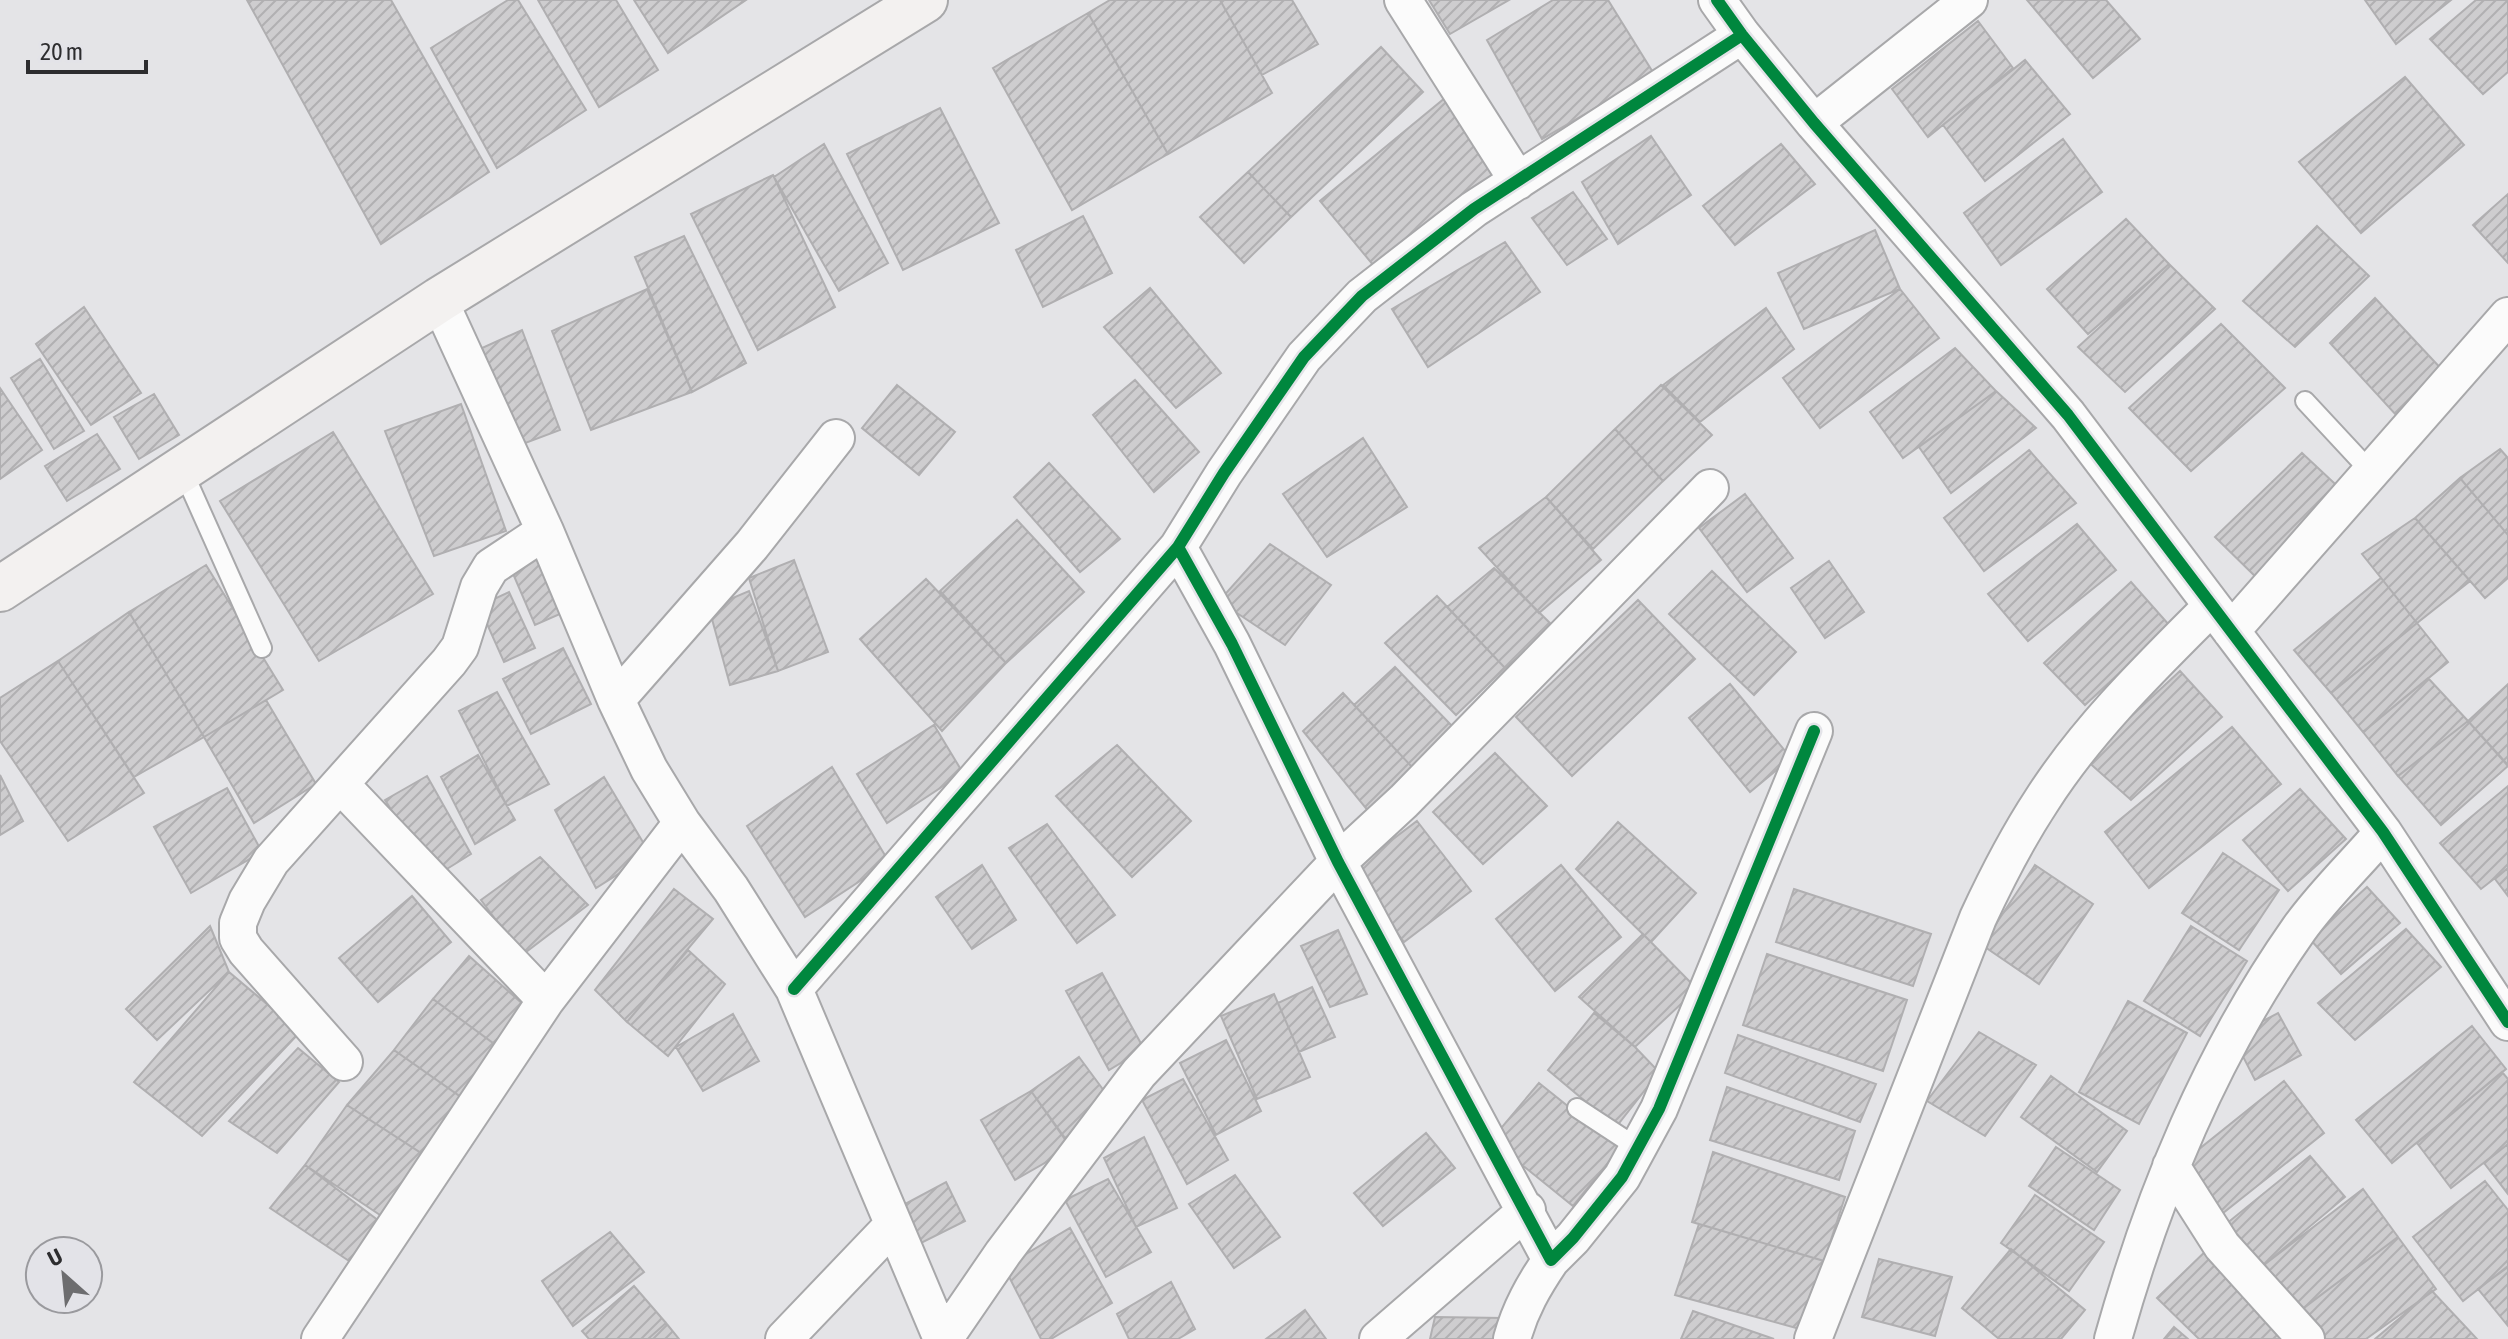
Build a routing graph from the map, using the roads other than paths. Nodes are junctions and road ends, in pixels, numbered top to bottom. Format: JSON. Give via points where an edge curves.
{"nodes":[{"id":1,"x":925,"y":0,"type":"edge"},
{"id":2,"x":1403,"y":0,"type":"edge"},
{"id":3,"x":1717,"y":0,"type":"edge"},
{"id":4,"x":1969,"y":0,"type":"edge"},
{"id":5,"x":1742,"y":35,"type":"junction"},
{"id":6,"x":1814,"y":123,"type":"junction"},
{"id":7,"x":1518,"y":181,"type":"junction"},
{"id":8,"x":439,"y":300,"type":"junction"},
{"id":9,"x":2508,"y":316,"type":"edge"},
{"id":10,"x":2305,"y":401,"type":"dead end"},
{"id":11,"x":836,"y":438,"type":"dead end"},
{"id":12,"x":182,"y":469,"type":"junction"},
{"id":13,"x":2371,"y":472,"type":"junction"},
{"id":14,"x":1710,"y":488,"type":"dead end"},
{"id":15,"x":545,"y":531,"type":"junction"},
{"id":16,"x":1178,"y":547,"type":"junction"},
{"id":17,"x":0,"y":589,"type":"edge"},
{"id":18,"x":2221,"y":619,"type":"junction"},
{"id":19,"x":262,"y":648,"type":"dead end"},
{"id":20,"x":616,"y":700,"type":"junction"},
{"id":21,"x":1814,"y":731,"type":"dead end"},
{"id":22,"x":340,"y":784,"type":"junction"},
{"id":23,"x":682,"y":823,"type":"junction"},
{"id":24,"x":2383,"y":832,"type":"junction"},
{"id":25,"x":1338,"y":862,"type":"junction"},
{"id":26,"x":794,"y":989,"type":"junction"},
{"id":27,"x":546,"y":1000,"type":"junction"},
{"id":28,"x":2508,"y":1022,"type":"edge"},
{"id":29,"x":344,"y":1062,"type":"dead end"},
{"id":30,"x":1577,"y":1108,"type":"dead end"},
{"id":31,"x":1638,"y":1148,"type":"junction"},
{"id":32,"x":2171,"y":1166,"type":"junction"},
{"id":33,"x":1527,"y":1210,"type":"junction"},
{"id":34,"x":893,"y":1225,"type":"junction"},
{"id":35,"x":1551,"y":1260,"type":"junction"},
{"id":36,"x":320,"y":1339,"type":"edge"},
{"id":37,"x":784,"y":1339,"type":"edge"},
{"id":38,"x":943,"y":1339,"type":"edge"},
{"id":39,"x":1378,"y":1339,"type":"edge"},
{"id":40,"x":1512,"y":1339,"type":"edge"},
{"id":41,"x":1813,"y":1339,"type":"edge"},
{"id":42,"x":2113,"y":1339,"type":"edge"},
{"id":43,"x":2306,"y":1339,"type":"edge"}],
"edges":[{"from":1,"to":8,"type":"street"},
{"from":2,"to":7,"type":"street"},
{"from":3,"to":5,"type":"street"},
{"from":4,"to":6,"type":"street"},
{"from":5,"to":6,"type":"street"},
{"from":5,"to":7,"type":"street"},
{"from":6,"to":18,"type":"street","via":[[2068,415]]},
{"from":7,"to":16,"type":"street","via":[[1362,296],[1304,357]]},
{"from":8,"to":12,"type":"street"},
{"from":8,"to":15,"type":"street"},
{"from":9,"to":13,"type":"street"},
{"from":10,"to":13,"type":"lane"},
{"from":11,"to":20,"type":"street","via":[[752,545]]},
{"from":12,"to":17,"type":"street"},
{"from":12,"to":19,"type":"lane"},
{"from":13,"to":18,"type":"street"},
{"from":14,"to":25,"type":"street"},
{"from":15,"to":20,"type":"street"},
{"from":15,"to":22,"type":"street","via":[[491,567],[460,647]]},
{"from":16,"to":25,"type":"street","via":[[1232,644]]},
{"from":16,"to":26,"type":"street"},
{"from":18,"to":24,"type":"street"},
{"from":18,"to":41,"type":"street","via":[[2140,677],[2043,798],[2003,866]]},
{"from":20,"to":23,"type":"street"},
{"from":21,"to":31,"type":"street","via":[[1659,1109]]},
{"from":22,"to":27,"type":"street"},
{"from":22,"to":29,"type":"street","via":[[271,861],[247,901],[238,938]]},
{"from":23,"to":26,"type":"street"},
{"from":23,"to":27,"type":"street"},
{"from":24,"to":28,"type":"street"},
{"from":24,"to":32,"type":"street","via":[[2301,926],[2245,1011]]},
{"from":25,"to":33,"type":"street"},
{"from":25,"to":38,"type":"street","via":[[1139,1073]]},
{"from":26,"to":34,"type":"street"},
{"from":27,"to":36,"type":"street"},
{"from":30,"to":31,"type":"lane"},
{"from":31,"to":35,"type":"street","via":[[1605,1201]]},
{"from":32,"to":42,"type":"street"},
{"from":32,"to":43,"type":"street","via":[[2222,1246]]},
{"from":33,"to":35,"type":"street"},
{"from":33,"to":39,"type":"street"},
{"from":34,"to":37,"type":"street"},
{"from":34,"to":38,"type":"street"},
{"from":35,"to":40,"type":"street","via":[[1532,1288]]}]}
